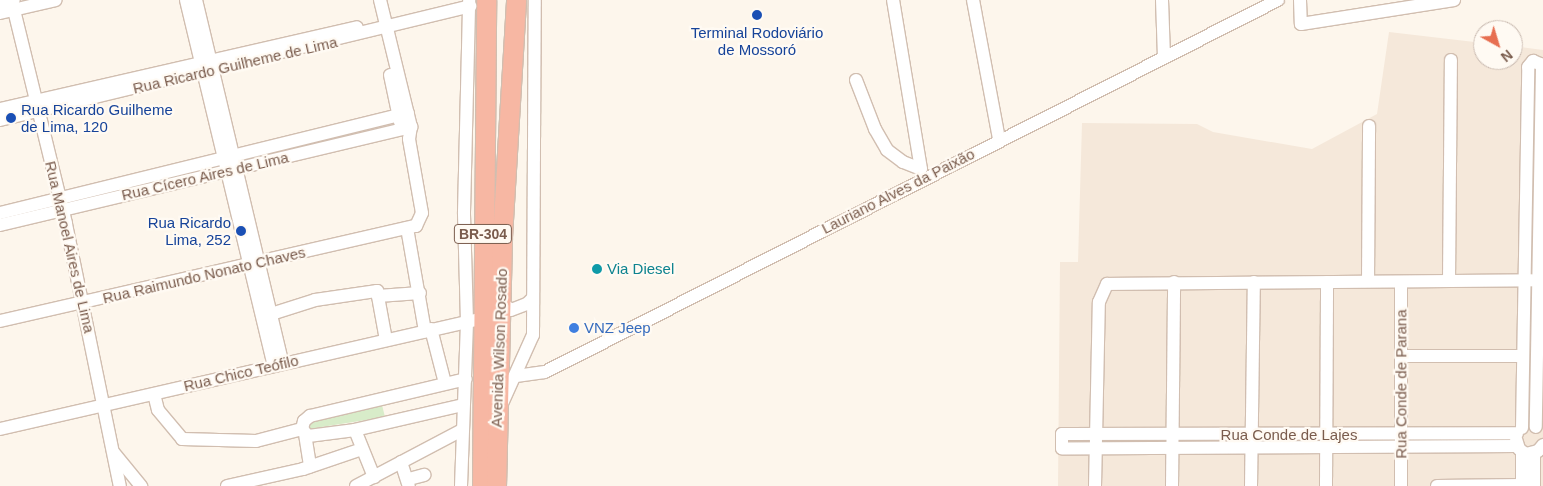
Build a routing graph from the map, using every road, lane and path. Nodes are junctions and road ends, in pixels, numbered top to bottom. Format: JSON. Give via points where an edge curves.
{"nodes":[{"id":1,"x":56,"y":0,"type":"edge"},
{"id":2,"x":186,"y":0,"type":"edge"},
{"id":3,"x":196,"y":0,"type":"edge"},
{"id":4,"x":372,"y":0,"type":"edge"},
{"id":5,"x":380,"y":0,"type":"edge"},
{"id":6,"x":516,"y":0,"type":"edge"},
{"id":7,"x":535,"y":0,"type":"edge"},
{"id":8,"x":893,"y":0,"type":"edge"},
{"id":9,"x":973,"y":0,"type":"edge"},
{"id":10,"x":1162,"y":0,"type":"edge"},
{"id":11,"x":1278,"y":0,"type":"edge"},
{"id":12,"x":1300,"y":0,"type":"edge"},
{"id":13,"x":1454,"y":0,"type":"edge"},
{"id":14,"x":474,"y":2,"type":"edge"},
{"id":15,"x":0,"y":3,"type":"edge"},
{"id":16,"x":14,"y":5,"type":"edge"},
{"id":17,"x":0,"y":13,"type":"edge"},
{"id":18,"x":515,"y":23,"type":"junction"},
{"id":19,"x":485,"y":24,"type":"junction"},
{"id":20,"x":382,"y":25,"type":"junction"},
{"id":21,"x":1164,"y":57,"type":"junction"},
{"id":22,"x":1451,"y":60,"type":"dead end"},
{"id":23,"x":207,"y":66,"type":"junction"},
{"id":24,"x":856,"y":80,"type":"dead end"},
{"id":25,"x":37,"y":106,"type":"junction"},
{"id":26,"x":0,"y":109,"type":"edge"},
{"id":27,"x":403,"y":114,"type":"junction"},
{"id":28,"x":0,"y":120,"type":"edge"},
{"id":29,"x":1369,"y":126,"type":"dead end"},
{"id":30,"x":407,"y":132,"type":"junction"},
{"id":31,"x":999,"y":139,"type":"junction"},
{"id":32,"x":230,"y":163,"type":"junction"},
{"id":33,"x":61,"y":204,"type":"junction"},
{"id":34,"x":1526,"y":204,"type":"junction"},
{"id":35,"x":1541,"y":204,"type":"edge"},
{"id":36,"x":0,"y":213,"type":"edge"},
{"id":37,"x":0,"y":225,"type":"edge"},
{"id":38,"x":407,"y":228,"type":"junction"},
{"id":39,"x":254,"y":263,"type":"junction"},
{"id":40,"x":1524,"y":280,"type":"junction"},
{"id":41,"x":1541,"y":280,"type":"edge"},
{"id":42,"x":1368,"y":281,"type":"junction"},
{"id":43,"x":1449,"y":281,"type":"junction"},
{"id":44,"x":1174,"y":282,"type":"junction"},
{"id":45,"x":1254,"y":282,"type":"junction"},
{"id":46,"x":1327,"y":282,"type":"junction"},
{"id":47,"x":1402,"y":282,"type":"junction"},
{"id":48,"x":420,"y":293,"type":"junction"},
{"id":49,"x":378,"y":296,"type":"junction"},
{"id":50,"x":533,"y":298,"type":"junction"},
{"id":51,"x":500,"y":301,"type":"junction"},
{"id":52,"x":82,"y":302,"type":"junction"},
{"id":53,"x":266,"y":315,"type":"junction"},
{"id":54,"x":0,"y":321,"type":"edge"},
{"id":55,"x":474,"y":321,"type":"junction"},
{"id":56,"x":428,"y":330,"type":"junction"},
{"id":57,"x":386,"y":340,"type":"junction"},
{"id":58,"x":1540,"y":355,"type":"edge"},
{"id":59,"x":1401,"y":356,"type":"junction"},
{"id":60,"x":1523,"y":356,"type":"junction"},
{"id":61,"x":278,"y":365,"type":"junction"},
{"id":62,"x":516,"y":376,"type":"junction"},
{"id":63,"x":466,"y":378,"type":"junction"},
{"id":64,"x":445,"y":383,"type":"junction"},
{"id":65,"x":154,"y":394,"type":"junction"},
{"id":66,"x":105,"y":405,"type":"junction"},
{"id":67,"x":463,"y":405,"type":"junction"},
{"id":68,"x":496,"y":417,"type":"junction"},
{"id":69,"x":0,"y":429,"type":"edge"},
{"id":70,"x":355,"y":430,"type":"junction"},
{"id":71,"x":462,"y":430,"type":"junction"},
{"id":72,"x":304,"y":431,"type":"junction"},
{"id":73,"x":1541,"y":433,"type":"edge"},
{"id":74,"x":1096,"y":434,"type":"junction"},
{"id":75,"x":1173,"y":435,"type":"junction"},
{"id":76,"x":1401,"y":441,"type":"junction"},
{"id":77,"x":1251,"y":442,"type":"junction"},
{"id":78,"x":1327,"y":442,"type":"junction"},
{"id":79,"x":1526,"y":443,"type":"edge"},
{"id":80,"x":1095,"y":448,"type":"junction"},
{"id":81,"x":1173,"y":449,"type":"junction"},
{"id":82,"x":362,"y":450,"type":"junction"},
{"id":83,"x":113,"y":452,"type":"junction"},
{"id":84,"x":401,"y":462,"type":"junction"},
{"id":85,"x":310,"y":467,"type":"junction"},
{"id":86,"x":424,"y":475,"type":"dead end"},
{"id":87,"x":374,"y":477,"type":"junction"},
{"id":88,"x":409,"y":483,"type":"edge"},
{"id":89,"x":235,"y":485,"type":"edge"},
{"id":90,"x":120,"y":486,"type":"edge"},
{"id":91,"x":140,"y":486,"type":"edge"},
{"id":92,"x":356,"y":486,"type":"edge"},
{"id":93,"x":461,"y":486,"type":"edge"},
{"id":94,"x":482,"y":486,"type":"edge"},
{"id":95,"x":496,"y":486,"type":"edge"},
{"id":96,"x":1095,"y":486,"type":"edge"},
{"id":97,"x":1172,"y":486,"type":"edge"},
{"id":98,"x":1251,"y":486,"type":"edge"},
{"id":99,"x":1326,"y":486,"type":"edge"},
{"id":100,"x":1401,"y":486,"type":"edge"},
{"id":101,"x":1437,"y":486,"type":"edge"},
{"id":102,"x":1522,"y":486,"type":"edge"},
{"id":103,"x":1534,"y":486,"type":"edge"}],
"edges":[{"from":1,"to":16,"type":"street"},
{"from":2,"to":23,"type":"street"},
{"from":3,"to":23,"type":"street"},
{"from":4,"to":20,"type":"street"},
{"from":5,"to":20,"type":"street"},
{"from":6,"to":18,"type":"highway","name":"Avenida Wilson Rosado","number":"BR-304"},
{"from":7,"to":50,"type":"street"},
{"from":8,"to":24,"type":"street","via":[[920,168],[903,162],[887,150]]},
{"from":9,"to":31,"type":"street"},
{"from":10,"to":21,"type":"street"},
{"from":11,"to":21,"type":"street","name":"Lauriano Alves da Paixão"},
{"from":12,"to":13,"type":"street","via":[[1301,24]]},
{"from":14,"to":19,"type":"highway","name":"Avenida Wilson Rosado","number":"BR-304"},
{"from":14,"to":20,"type":"street","name":"Rua Ricardo Guilheme de Lima"},
{"from":14,"to":55,"type":"street","via":[[464,212]]},
{"from":15,"to":16,"type":"street"},
{"from":16,"to":17,"type":"street"},
{"from":16,"to":25,"type":"street","name":"Rua Manoel Aires de Lima"},
{"from":18,"to":19,"type":"highway","via":[[505,9],[496,7]]},
{"from":18,"to":51,"type":"highway","name":"Avenida Wilson Rosado","number":"BR-304"},
{"from":19,"to":55,"type":"highway","name":"Avenida Wilson Rosado","number":"BR-304"},
{"from":20,"to":23,"type":"street","name":"Rua Ricardo Guilheme de Lima"},
{"from":20,"to":27,"type":"street"},
{"from":21,"to":31,"type":"street","name":"Lauriano Alves da Paixão"},
{"from":22,"to":43,"type":"street"},
{"from":23,"to":25,"type":"street","name":"Rua Ricardo Guilheme de Lima"},
{"from":23,"to":32,"type":"street"},
{"from":25,"to":26,"type":"street","name":"Rua Ricardo Guilheme de Lima"},
{"from":25,"to":28,"type":"street","name":"Rua Ricardo Guilheme de Lima"},
{"from":25,"to":33,"type":"street","name":"Rua Manoel Aires de Lima"},
{"from":27,"to":30,"type":"street"},
{"from":27,"to":32,"type":"street","name":"Rua Cícero Aires de Lima"},
{"from":29,"to":42,"type":"street"},
{"from":30,"to":32,"type":"street","name":"Rua Cícero Aires de Lima"},
{"from":30,"to":38,"type":"street","via":[[422,217],[416,226]]},
{"from":31,"to":62,"type":"street","name":"Lauriano Alves da Paixão","via":[[545,372]]},
{"from":32,"to":33,"type":"street","name":"Rua Cícero Aires de Lima"},
{"from":32,"to":39,"type":"street"},
{"from":33,"to":36,"type":"street","name":"Rua Cícero Aires de Lima"},
{"from":33,"to":37,"type":"street","name":"Rua Cícero Aires de Lima"},
{"from":33,"to":52,"type":"street","name":"Rua Manoel Aires de Lima"},
{"from":34,"to":35,"type":"street"},
{"from":34,"to":35,"type":"street","via":[[1528,67],[1533,60],[1542,68]]},
{"from":34,"to":40,"type":"street"},
{"from":35,"to":41,"type":"street"},
{"from":38,"to":39,"type":"street","name":"Rua Raimundo Nonato Chaves"},
{"from":38,"to":48,"type":"street"},
{"from":39,"to":52,"type":"street","name":"Rua Raimundo Nonato Chaves"},
{"from":39,"to":53,"type":"street"},
{"from":40,"to":41,"type":"street"},
{"from":40,"to":43,"type":"street"},
{"from":40,"to":60,"type":"street"},
{"from":41,"to":58,"type":"street"},
{"from":42,"to":46,"type":"street"},
{"from":42,"to":47,"type":"street"},
{"from":43,"to":47,"type":"street"},
{"from":44,"to":45,"type":"street"},
{"from":44,"to":74,"type":"street","via":[[1114,282],[1102,291]]},
{"from":44,"to":75,"type":"street"},
{"from":45,"to":46,"type":"street"},
{"from":45,"to":77,"type":"street"},
{"from":46,"to":78,"type":"street"},
{"from":47,"to":59,"type":"street","name":"Rua Conde de Parana"},
{"from":48,"to":49,"type":"street"},
{"from":48,"to":56,"type":"street"},
{"from":49,"to":53,"type":"street","via":[[377,291],[314,300]]},
{"from":49,"to":57,"type":"street"},
{"from":50,"to":51,"type":"street","via":[[511,310]]},
{"from":50,"to":62,"type":"street","via":[[533,335]]},
{"from":51,"to":68,"type":"highway","name":"Avenida Wilson Rosado","number":"BR-304"},
{"from":52,"to":54,"type":"street","name":"Rua Raimundo Nonato Chaves"},
{"from":52,"to":66,"type":"street","name":"Rua Manoel Aires de Lima"},
{"from":53,"to":61,"type":"street"},
{"from":55,"to":56,"type":"street","name":"Rua Chico Teófilo"},
{"from":55,"to":63,"type":"street"},
{"from":55,"to":94,"type":"highway","name":"Avenida Wilson Rosado","number":"BR-304"},
{"from":56,"to":57,"type":"street","name":"Rua Chico Teófilo"},
{"from":56,"to":64,"type":"street"},
{"from":57,"to":61,"type":"street","name":"Rua Chico Teófilo"},
{"from":58,"to":73,"type":"street"},
{"from":59,"to":60,"type":"street"},
{"from":59,"to":76,"type":"street","name":"Rua Conde de Parana"},
{"from":60,"to":79,"type":"street"},
{"from":61,"to":65,"type":"street","name":"Rua Chico Teófilo"},
{"from":62,"to":68,"type":"street"},
{"from":63,"to":64,"type":"street"},
{"from":63,"to":67,"type":"street"},
{"from":64,"to":72,"type":"street","via":[[310,416],[304,420]]},
{"from":65,"to":66,"type":"street","name":"Rua Chico Teófilo"},
{"from":65,"to":72,"type":"street","via":[[158,410],[182,439],[256,441]]},
{"from":66,"to":69,"type":"street","name":"Rua Chico Teófilo"},
{"from":66,"to":83,"type":"street","name":"Rua Manoel Aires de Lima"},
{"from":67,"to":70,"type":"street"},
{"from":67,"to":71,"type":"street"},
{"from":68,"to":95,"type":"highway","name":"Avenida Wilson Rosado","number":"BR-304"},
{"from":70,"to":72,"type":"street"},
{"from":70,"to":82,"type":"street"},
{"from":71,"to":84,"type":"street"},
{"from":71,"to":93,"type":"street"},
{"from":72,"to":85,"type":"street"},
{"from":73,"to":79,"type":"street","name":"Rua Conde de Lajes"},
{"from":74,"to":75,"type":"street","name":"Rua Conde de Lajes"},
{"from":74,"to":80,"type":"street"},
{"from":74,"to":80,"type":"street","name":"Rua Conde de Lajes","via":[[1062,434],[1062,448]]},
{"from":75,"to":77,"type":"street","name":"Rua Conde de Lajes"},
{"from":75,"to":81,"type":"street"},
{"from":76,"to":78,"type":"street","name":"Rua Conde de Lajes"},
{"from":76,"to":79,"type":"street","name":"Rua Conde de Lajes"},
{"from":76,"to":100,"type":"street","name":"Rua Conde de Parana"},
{"from":77,"to":78,"type":"street","name":"Rua Conde de Lajes"},
{"from":77,"to":81,"type":"street","name":"Rua Conde de Lajes"},
{"from":77,"to":98,"type":"street"},
{"from":78,"to":99,"type":"street"},
{"from":79,"to":102,"type":"street"},
{"from":79,"to":103,"type":"street"},
{"from":80,"to":81,"type":"street","name":"Rua Conde de Lajes"},
{"from":80,"to":96,"type":"street"},
{"from":81,"to":97,"type":"street"},
{"from":82,"to":85,"type":"street"},
{"from":82,"to":87,"type":"street"},
{"from":83,"to":90,"type":"street","name":"Rua Manoel Aires de Lima"},
{"from":83,"to":91,"type":"street"},
{"from":84,"to":87,"type":"street"},
{"from":84,"to":88,"type":"street"},
{"from":85,"to":89,"type":"street"},
{"from":86,"to":88,"type":"street"},
{"from":87,"to":92,"type":"street"},
{"from":101,"to":102,"type":"street"}]}
